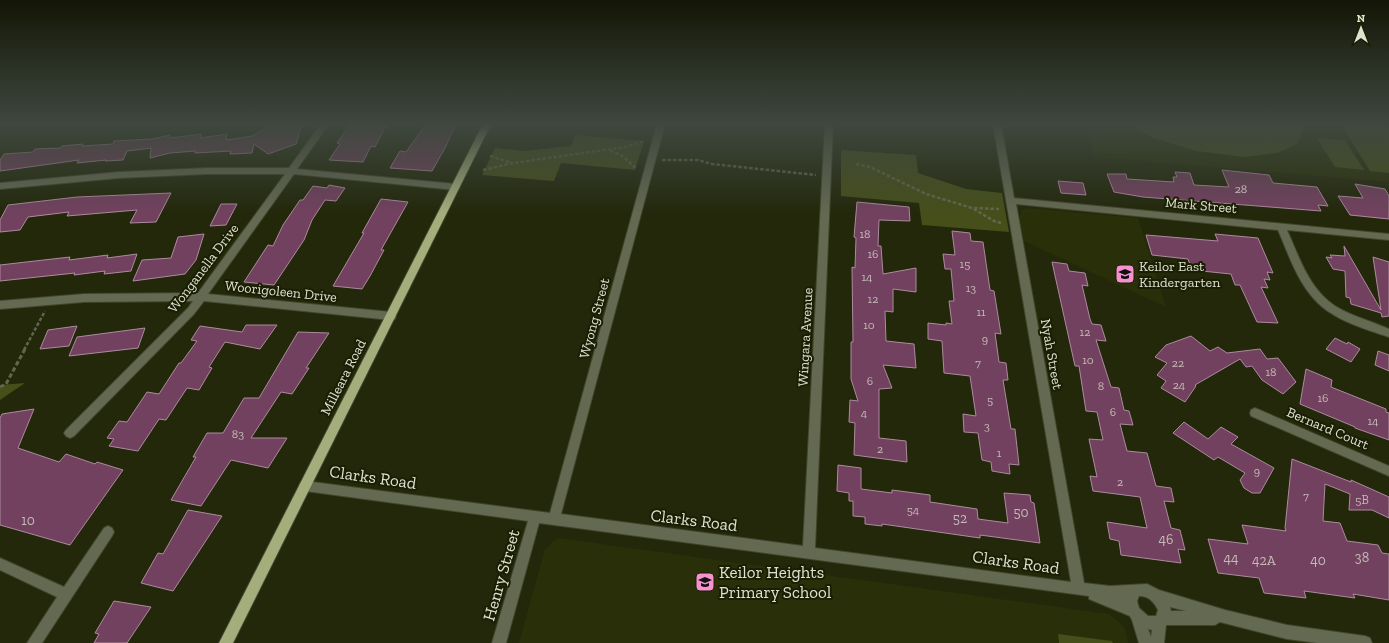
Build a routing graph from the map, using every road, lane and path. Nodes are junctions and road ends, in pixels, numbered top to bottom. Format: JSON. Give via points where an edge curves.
{"nodes":[{"id":1,"x":303,"y":154,"type":"edge"},
{"id":2,"x":472,"y":154,"type":"edge"},
{"id":3,"x":571,"y":154,"type":"edge"},
{"id":4,"x":618,"y":154,"type":"edge"},
{"id":5,"x":653,"y":154,"type":"edge"},
{"id":6,"x":828,"y":154,"type":"edge"},
{"id":7,"x":1002,"y":154,"type":"edge"},
{"id":8,"x":490,"y":156,"type":"dead end"},
{"id":9,"x":663,"y":160,"type":"dead end"},
{"id":10,"x":513,"y":163,"type":"junction"},
{"id":11,"x":856,"y":164,"type":"dead end"},
{"id":12,"x":637,"y":168,"type":"dead end"},
{"id":13,"x":483,"y":170,"type":"dead end"},
{"id":14,"x":291,"y":171,"type":"junction"},
{"id":15,"x":814,"y":175,"type":"dead end"},
{"id":16,"x":0,"y":186,"type":"edge"},
{"id":17,"x":456,"y":187,"type":"junction"},
{"id":18,"x":1011,"y":201,"type":"junction"},
{"id":19,"x":972,"y":208,"type":"junction"},
{"id":20,"x":999,"y":209,"type":"dead end"},
{"id":21,"x":1002,"y":223,"type":"dead end"},
{"id":22,"x":1281,"y":227,"type":"junction"},
{"id":23,"x":1389,"y":237,"type":"edge"},
{"id":24,"x":201,"y":297,"type":"junction"},
{"id":25,"x":0,"y":305,"type":"edge"},
{"id":26,"x":44,"y":313,"type":"dead end"},
{"id":27,"x":391,"y":316,"type":"junction"},
{"id":28,"x":1389,"y":333,"type":"edge"},
{"id":29,"x":0,"y":387,"type":"edge"},
{"id":30,"x":1255,"y":413,"type":"dead end"},
{"id":31,"x":70,"y":433,"type":"dead end"},
{"id":32,"x":1389,"y":471,"type":"edge"},
{"id":33,"x":305,"y":486,"type":"junction"},
{"id":34,"x":535,"y":517,"type":"junction"},
{"id":35,"x":554,"y":519,"type":"junction"},
{"id":36,"x":108,"y":532,"type":"dead end"},
{"id":37,"x":809,"y":552,"type":"junction"},
{"id":38,"x":0,"y":564,"type":"edge"},
{"id":39,"x":1079,"y":589,"type":"junction"},
{"id":40,"x":1134,"y":592,"type":"junction"},
{"id":41,"x":66,"y":594,"type":"junction"},
{"id":42,"x":1157,"y":596,"type":"junction"},
{"id":43,"x":1136,"y":614,"type":"junction"},
{"id":44,"x":1225,"y":617,"type":"junction"},
{"id":45,"x":1161,"y":620,"type":"junction"},
{"id":46,"x":34,"y":643,"type":"edge"},
{"id":47,"x":226,"y":643,"type":"edge"},
{"id":48,"x":499,"y":643,"type":"edge"},
{"id":49,"x":1146,"y":643,"type":"edge"},
{"id":50,"x":1156,"y":643,"type":"edge"},
{"id":51,"x":1365,"y":643,"type":"edge"}],
"edges":[{"from":1,"to":14,"type":"street","name":"Wonganella Drive"},
{"from":2,"to":17,"type":"main road","name":"Milleara Road"},
{"from":3,"to":10,"type":"path"},
{"from":4,"to":12,"type":"path"},
{"from":5,"to":35,"type":"street","name":"Wyong Street"},
{"from":6,"to":37,"type":"street","name":"Wingara Avenue"},
{"from":7,"to":18,"type":"street","name":"Nyah Street"},
{"from":8,"to":10,"type":"path"},
{"from":9,"to":15,"type":"path","via":[[698,160],[712,164]]},
{"from":10,"to":13,"type":"path"},
{"from":11,"to":19,"type":"path","via":[[870,166],[926,194]]},
{"from":14,"to":16,"type":"street","via":[[119,175]]},
{"from":14,"to":17,"type":"street"},
{"from":14,"to":24,"type":"street","name":"Wonganella Drive"},
{"from":17,"to":27,"type":"main road","name":"Milleara Road"},
{"from":18,"to":22,"type":"street","name":"Mark Street"},
{"from":18,"to":39,"type":"street","name":"Nyah Street"},
{"from":19,"to":20,"type":"path"},
{"from":19,"to":21,"type":"path"},
{"from":22,"to":23,"type":"street","name":"Mark Street"},
{"from":22,"to":28,"type":"street","via":[[1312,291],[1324,304],[1345,316]]},
{"from":24,"to":25,"type":"street","name":"Woorigoleen Drive","via":[[84,298]]},
{"from":24,"to":27,"type":"street","name":"Woorigoleen Drive"},
{"from":24,"to":31,"type":"street","name":"Wonganella Drive"},
{"from":26,"to":29,"type":"path","via":[[6,384]]},
{"from":27,"to":33,"type":"main road","name":"Milleara Road"},
{"from":30,"to":32,"type":"street","name":"Bernard Court"},
{"from":33,"to":34,"type":"street","name":"Clarks Road"},
{"from":33,"to":47,"type":"main road","name":"Milleara Road"},
{"from":34,"to":35,"type":"street","name":"Clarks Road"},
{"from":34,"to":48,"type":"street","name":"Henry Street"},
{"from":35,"to":37,"type":"street","name":"Clarks Road"},
{"from":36,"to":41,"type":"street"},
{"from":37,"to":39,"type":"street","name":"Clarks Road"},
{"from":38,"to":41,"type":"street"},
{"from":39,"to":40,"type":"street","name":"Clarks Road"},
{"from":39,"to":43,"type":"street","name":"Clarks Road"},
{"from":40,"to":42,"type":"street","via":[[1142,590]]},
{"from":40,"to":43,"type":"street","via":[[1130,600]]},
{"from":41,"to":46,"type":"street"},
{"from":42,"to":44,"type":"street"},
{"from":42,"to":45,"type":"street","via":[[1165,610]]},
{"from":43,"to":45,"type":"street","via":[[1149,623]]},
{"from":43,"to":49,"type":"street"},
{"from":44,"to":45,"type":"street"},
{"from":44,"to":51,"type":"street","via":[[1287,632]]},
{"from":45,"to":50,"type":"street"}]}
